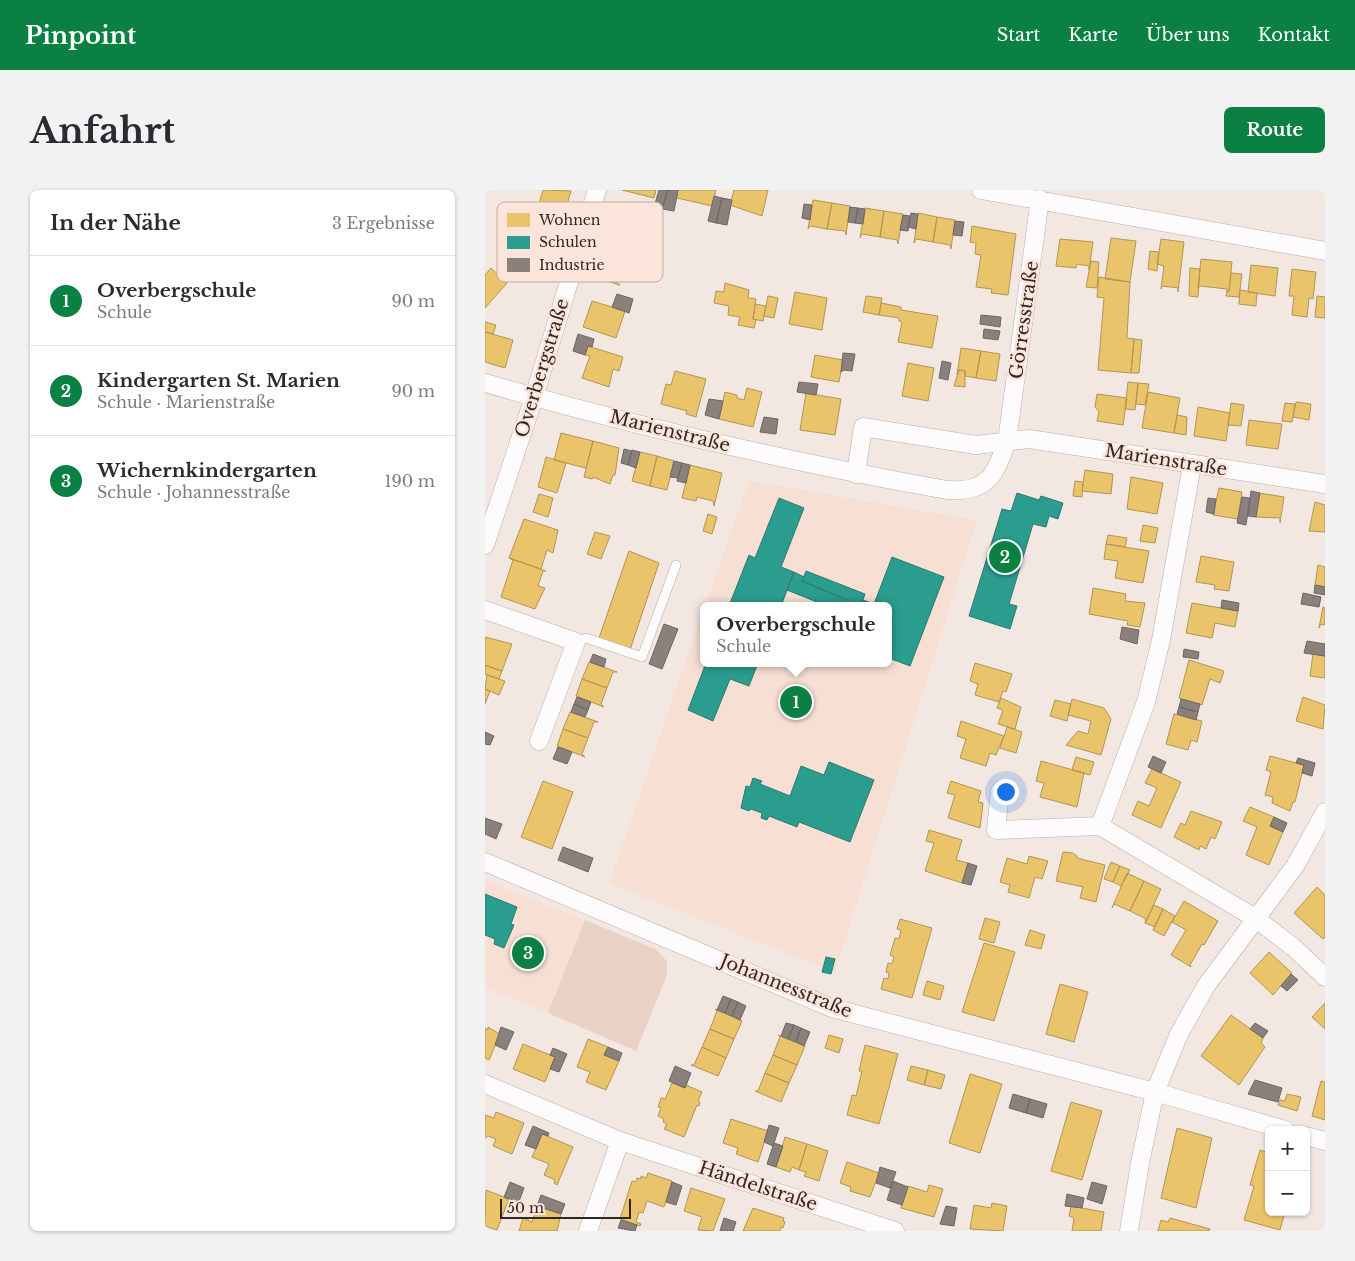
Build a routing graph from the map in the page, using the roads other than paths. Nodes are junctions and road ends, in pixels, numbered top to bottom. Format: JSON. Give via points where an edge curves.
{"nodes":[{"id":1,"x":597,"y":190,"type":"edge"},
{"id":2,"x":981,"y":190,"type":"edge"},
{"id":3,"x":1040,"y":199,"type":"junction"},
{"id":4,"x":593,"y":202,"type":"edge"},
{"id":5,"x":1325,"y":251,"type":"edge"},
{"id":6,"x":569,"y":282,"type":"edge"},
{"id":7,"x":485,"y":383,"type":"edge"},
{"id":8,"x":534,"y":397,"type":"junction"},
{"id":9,"x":1007,"y":441,"type":"junction"},
{"id":10,"x":1192,"y":465,"type":"junction"},
{"id":11,"x":856,"y":474,"type":"junction"},
{"id":12,"x":1325,"y":484,"type":"edge"},
{"id":13,"x":485,"y":545,"type":"edge"},
{"id":14,"x":676,"y":565,"type":"dead end"},
{"id":15,"x":485,"y":610,"type":"edge"},
{"id":16,"x":576,"y":642,"type":"junction"},
{"id":17,"x":539,"y":741,"type":"dead end"},
{"id":18,"x":1000,"y":791,"type":"dead end"},
{"id":19,"x":1325,"y":812,"type":"edge"},
{"id":20,"x":1100,"y":826,"type":"junction"},
{"id":21,"x":485,"y":862,"type":"edge"},
{"id":22,"x":1255,"y":918,"type":"junction"},
{"id":23,"x":1325,"y":977,"type":"edge"},
{"id":24,"x":485,"y":1084,"type":"edge"},
{"id":25,"x":1155,"y":1092,"type":"junction"},
{"id":26,"x":1271,"y":1126,"type":"edge"},
{"id":27,"x":1310,"y":1137,"type":"edge"},
{"id":28,"x":620,"y":1141,"type":"junction"},
{"id":29,"x":1325,"y":1141,"type":"edge"},
{"id":30,"x":588,"y":1231,"type":"edge"},
{"id":31,"x":895,"y":1231,"type":"edge"},
{"id":32,"x":1129,"y":1231,"type":"edge"}],
"edges":[{"from":1,"to":4,"type":"street","name":"Overbergstraße"},
{"from":2,"to":3,"type":"street"},
{"from":3,"to":5,"type":"street"},
{"from":3,"to":9,"type":"street","name":"Görresstraße"},
{"from":6,"to":8,"type":"street","name":"Overbergstraße"},
{"from":7,"to":8,"type":"street","name":"Marienstraße"},
{"from":8,"to":11,"type":"street","name":"Marienstraße","via":[[753,452]]},
{"from":8,"to":13,"type":"street","name":"Overbergstraße"},
{"from":9,"to":10,"type":"street","name":"Marienstraße","via":[[1029,439]]},
{"from":9,"to":11,"type":"street","name":"Marienstraße","via":[[998,466],[985,484],[962,491]]},
{"from":9,"to":11,"type":"street","name":"Marienstraße","via":[[976,444],[863,427]]},
{"from":10,"to":12,"type":"street","name":"Marienstraße"},
{"from":10,"to":20,"type":"street","via":[[1161,640],[1146,702]]},
{"from":14,"to":16,"type":"lane","via":[[642,657],[586,638]]},
{"from":15,"to":16,"type":"street"},
{"from":16,"to":17,"type":"street"},
{"from":18,"to":20,"type":"street","via":[[996,830]]},
{"from":19,"to":22,"type":"street","via":[[1295,866]]},
{"from":20,"to":22,"type":"street"},
{"from":21,"to":25,"type":"street","name":"Johannesstraße","via":[[831,1008]]},
{"from":22,"to":23,"type":"street"},
{"from":22,"to":25,"type":"street","via":[[1191,1012]]},
{"from":24,"to":28,"type":"street","name":"Händelstraße"},
{"from":25,"to":26,"type":"street","name":"Johannesstraße"},
{"from":25,"to":32,"type":"street","via":[[1139,1163]]},
{"from":27,"to":29,"type":"street"},
{"from":28,"to":30,"type":"street"},
{"from":28,"to":31,"type":"street","name":"Händelstraße"}]}
